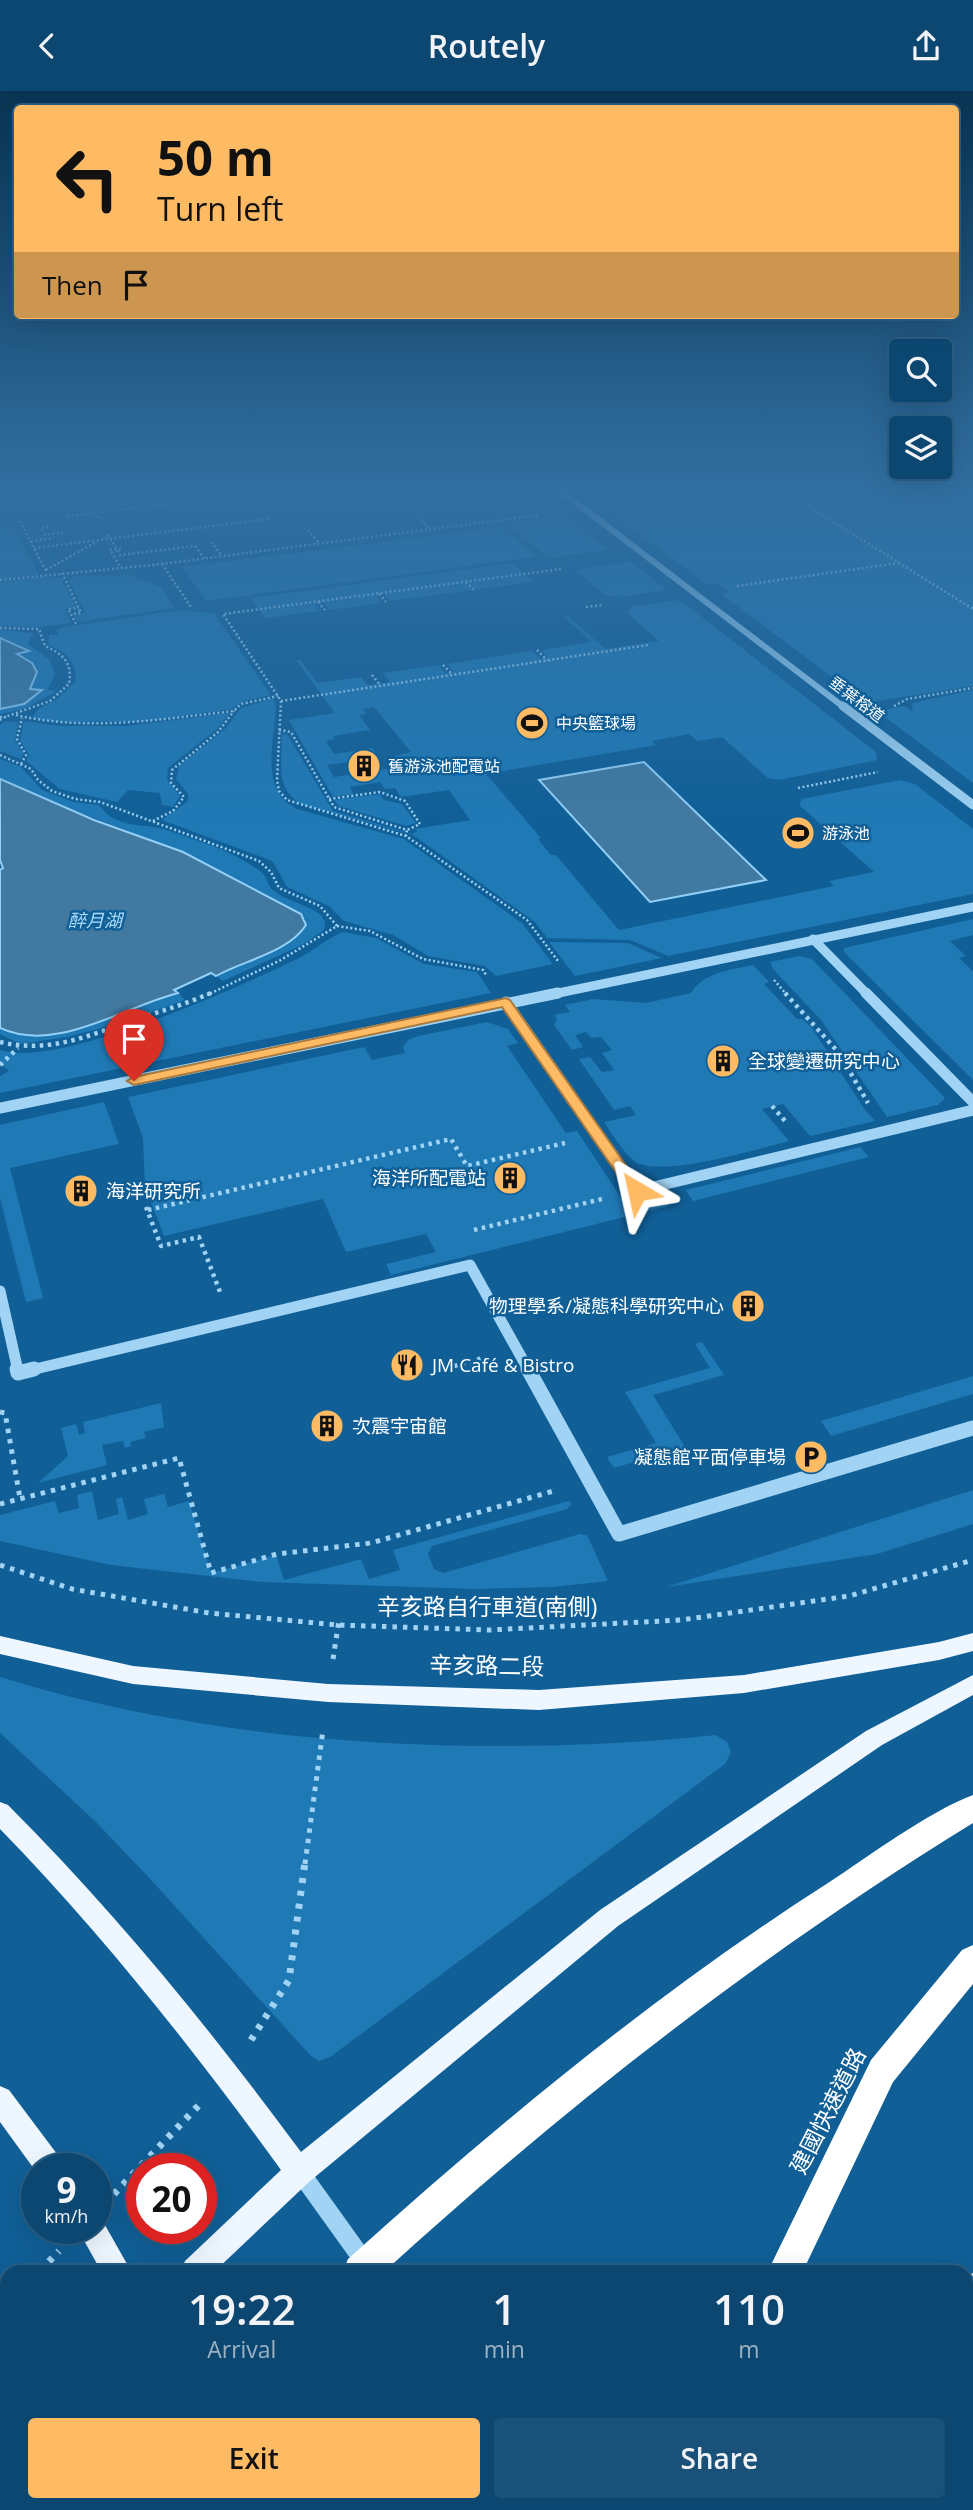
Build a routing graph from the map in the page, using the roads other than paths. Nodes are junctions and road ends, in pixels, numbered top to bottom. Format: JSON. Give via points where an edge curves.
{"nodes":[{"id":1,"x":706,"y":601,"type":"edge"},
{"id":2,"x":973,"y":806,"type":"edge"},
{"id":3,"x":973,"y":907,"type":"edge"},
{"id":4,"x":813,"y":939,"type":"junction"},
{"id":5,"x":506,"y":1002,"type":"junction"},
{"id":6,"x":973,"y":1102,"type":"edge"},
{"id":7,"x":0,"y":1108,"type":"edge"},
{"id":8,"x":973,"y":1110,"type":"edge"},
{"id":9,"x":0,"y":1291,"type":"edge"},
{"id":10,"x":973,"y":1427,"type":"edge"},
{"id":11,"x":973,"y":1642,"type":"edge"},
{"id":12,"x":0,"y":1645,"type":"edge"},
{"id":13,"x":973,"y":1684,"type":"edge"},
{"id":14,"x":973,"y":1808,"type":"edge"},
{"id":15,"x":0,"y":1814,"type":"edge"},
{"id":16,"x":973,"y":1960,"type":"edge"},
{"id":17,"x":0,"y":2099,"type":"edge"},
{"id":18,"x":39,"y":2153,"type":"edge"},
{"id":19,"x":299,"y":2172,"type":"junction"},
{"id":20,"x":101,"y":2244,"type":"edge"},
{"id":21,"x":113,"y":2265,"type":"edge"},
{"id":22,"x":201,"y":2265,"type":"edge"},
{"id":23,"x":363,"y":2265,"type":"edge"},
{"id":24,"x":371,"y":2265,"type":"edge"},
{"id":25,"x":788,"y":2265,"type":"edge"}],
"edges":[{"from":1,"to":2,"type":"street","name":"垂葉榕道"},
{"from":3,"to":4,"type":"street"},
{"from":4,"to":5,"type":"street"},
{"from":4,"to":6,"type":"street"},
{"from":5,"to":7,"type":"street"},
{"from":5,"to":8,"type":"street","via":[[637,1191]]},
{"from":9,"to":10,"type":"street","via":[[18,1373],[470,1265],[619,1534]]},
{"from":11,"to":12,"type":"main road","name":"辛亥路二段","via":[[744,1684],[539,1700],[328,1693],[133,1675]]},
{"from":13,"to":19,"type":"main road","via":[[874,1738],[609,1918]]},
{"from":14,"to":24,"type":"highway","via":[[750,1953],[571,2089]]},
{"from":15,"to":19,"type":"main road","via":[[54,1866],[220,2064]]},
{"from":16,"to":25,"type":"highway","name":"建國快速道路","via":[[882,2071]]},
{"from":17,"to":18,"type":"main road"},
{"from":19,"to":22,"type":"main road"},
{"from":19,"to":23,"type":"street"},
{"from":20,"to":21,"type":"main road"}]}
